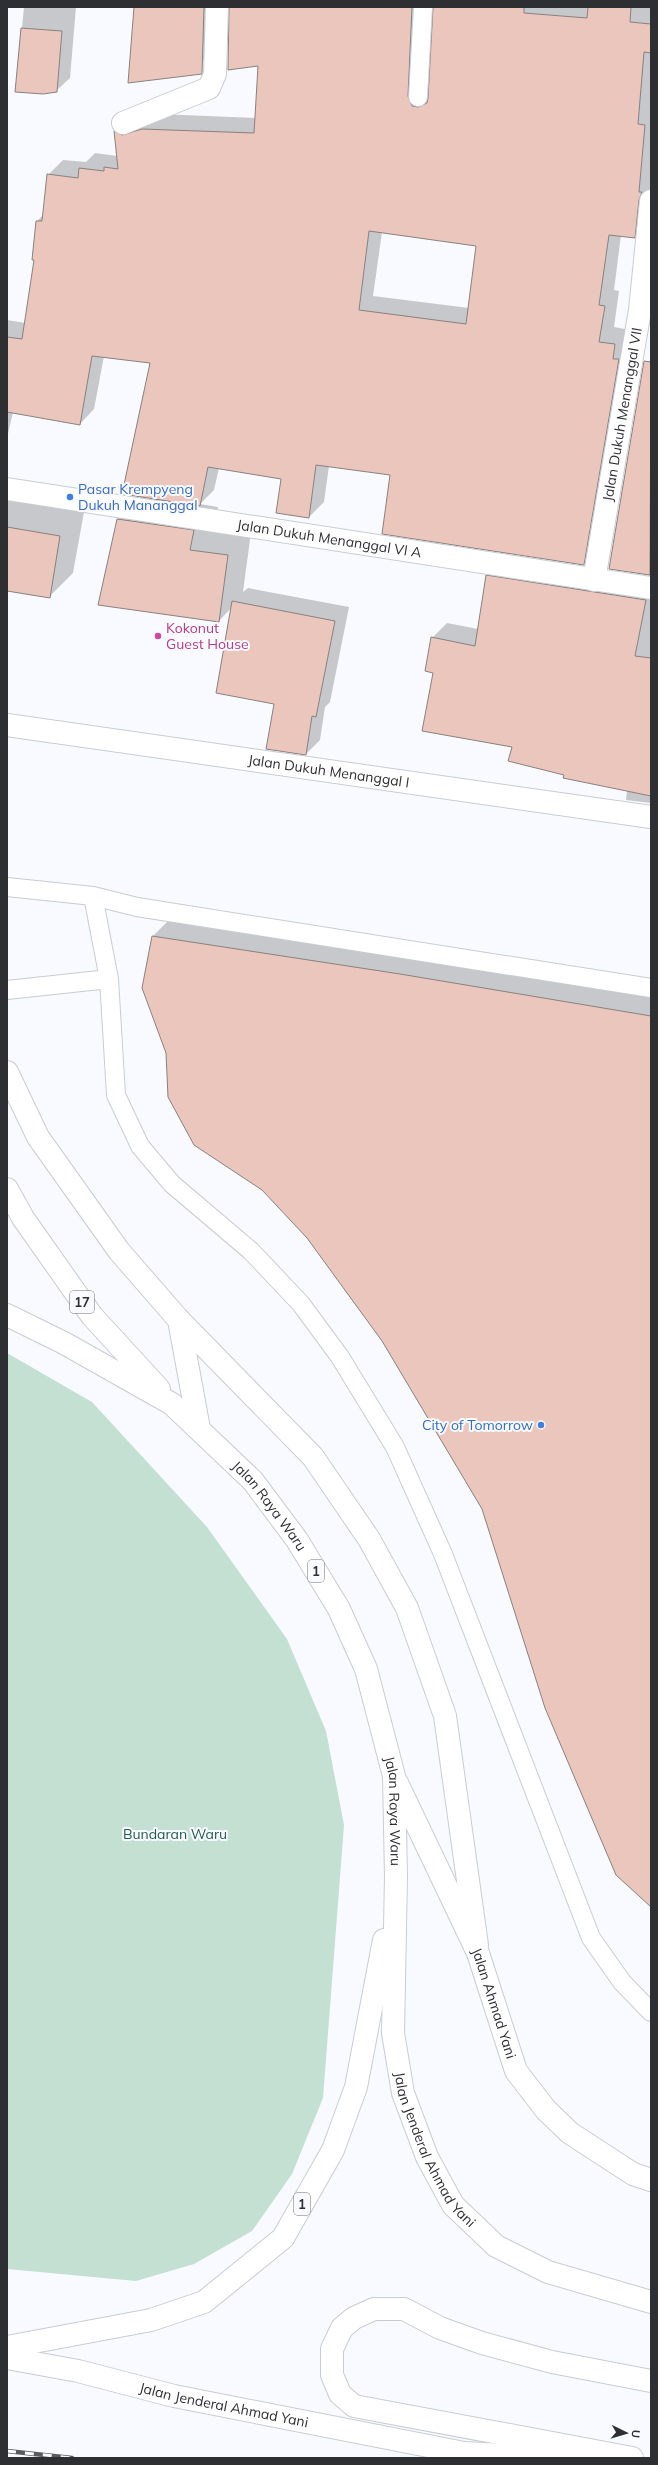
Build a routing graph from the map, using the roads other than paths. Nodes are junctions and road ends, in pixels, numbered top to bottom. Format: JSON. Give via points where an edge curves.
{"nodes":[{"id":1,"x":217,"y":7,"type":"edge"},
{"id":2,"x":423,"y":7,"type":"edge"},
{"id":3,"x":418,"y":96,"type":"dead end"},
{"id":4,"x":123,"y":123,"type":"dead end"},
{"id":5,"x":651,"y":201,"type":"edge"},
{"id":6,"x":7,"y":489,"type":"edge"},
{"id":7,"x":594,"y":580,"type":"junction"},
{"id":8,"x":651,"y":588,"type":"edge"},
{"id":9,"x":7,"y":725,"type":"edge"},
{"id":10,"x":651,"y":818,"type":"edge"},
{"id":11,"x":7,"y":887,"type":"edge"},
{"id":12,"x":92,"y":896,"type":"junction"},
{"id":13,"x":109,"y":979,"type":"junction"},
{"id":14,"x":651,"y":988,"type":"edge"},
{"id":15,"x":7,"y":990,"type":"edge"},
{"id":16,"x":7,"y":1072,"type":"edge"},
{"id":17,"x":7,"y":1189,"type":"edge"},
{"id":18,"x":7,"y":1315,"type":"edge"},
{"id":19,"x":178,"y":1320,"type":"junction"},
{"id":20,"x":172,"y":1404,"type":"junction"},
{"id":21,"x":199,"y":1429,"type":"junction"},
{"id":22,"x":394,"y":1776,"type":"junction"},
{"id":23,"x":396,"y":1876,"type":"junction"},
{"id":24,"x":478,"y":1953,"type":"junction"},
{"id":25,"x":651,"y":2012,"type":"edge"},
{"id":26,"x":651,"y":2180,"type":"edge"},
{"id":27,"x":651,"y":2302,"type":"edge"},
{"id":28,"x":7,"y":2347,"type":"edge"},
{"id":29,"x":7,"y":2358,"type":"edge"},
{"id":30,"x":651,"y":2381,"type":"edge"},
{"id":31,"x":562,"y":2458,"type":"edge"},
{"id":32,"x":632,"y":2458,"type":"edge"}],
"edges":[{"from":1,"to":4,"type":"main road","via":[[215,74],[209,88]]},
{"from":2,"to":3,"type":"lane"},
{"from":5,"to":7,"type":"main road","name":"Jalan Dukuh Menanggal VII","via":[[640,310]]},
{"from":6,"to":7,"type":"main road","name":"Jalan Dukuh Menanggal VI A"},
{"from":7,"to":8,"type":"main road","name":"Jalan Dukuh Menanggal VI A"},
{"from":9,"to":10,"type":"main road","name":"Jalan Dukuh Menanggal I"},
{"from":11,"to":12,"type":"lane"},
{"from":12,"to":13,"type":"lane"},
{"from":12,"to":14,"type":"lane","via":[[137,907]]},
{"from":13,"to":15,"type":"lane"},
{"from":13,"to":25,"type":"lane","via":[[116,1095],[140,1146],[172,1184],[251,1251],[301,1304],[340,1358],[395,1447],[444,1554],[591,1938],[622,1982]]},
{"from":16,"to":19,"type":"main road","via":[[38,1137],[119,1251]]},
{"from":17,"to":20,"type":"main road","number":"17","via":[[23,1218],[92,1316]]},
{"from":18,"to":20,"type":"main road","name":"Jalan Raya Waru","number":"1","via":[[64,1343]]},
{"from":19,"to":21,"type":"main road"},
{"from":19,"to":24,"type":"main road","via":[[313,1457],[369,1539],[407,1608],[445,1716]]},
{"from":20,"to":21,"type":"main road","name":"Jalan Raya Waru","number":"1"},
{"from":21,"to":22,"type":"main road","name":"Jalan Raya Waru","number":"1","via":[[253,1481],[297,1540],[339,1609],[366,1670]]},
{"from":22,"to":23,"type":"main road","name":"Jalan Raya Waru","number":"1"},
{"from":22,"to":24,"type":"main road","name":"Jalan Ahmad Yani","number":"1"},
{"from":23,"to":27,"type":"main road","name":"Jalan Jenderal Ahmad Yani","number":"1","via":[[393,2033],[403,2093],[427,2157],[453,2205],[496,2246],[548,2272]]},
{"from":23,"to":28,"type":"main road","number":"1","via":[[356,2087],[333,2150],[283,2238],[204,2302],[151,2320]]},
{"from":24,"to":26,"type":"main road","name":"Jalan Ahmad Yani","number":"1","via":[[516,2071],[546,2110],[570,2133],[634,2174]]},
{"from":29,"to":31,"type":"main road","name":"Jalan Jenderal Ahmad Yani","via":[[78,2371],[174,2396],[464,2453]]},
{"from":30,"to":32,"type":"main road","via":[[552,2362],[482,2343],[440,2328],[404,2309],[374,2309],[354,2318],[342,2328],[332,2349],[332,2375],[340,2394],[354,2406]]}]}
